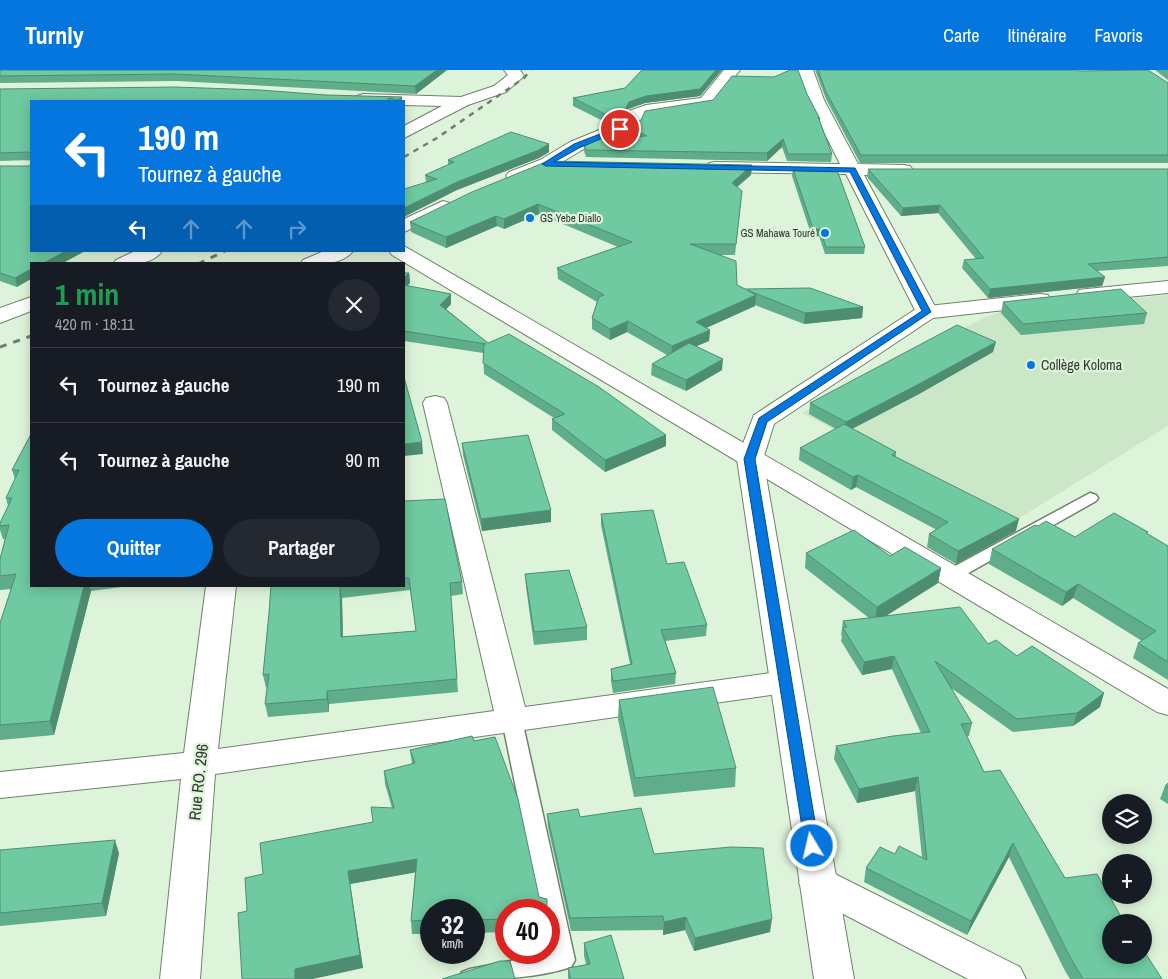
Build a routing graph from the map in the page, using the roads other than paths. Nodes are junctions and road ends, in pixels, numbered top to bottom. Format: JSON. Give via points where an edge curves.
{"nodes":[{"id":1,"x":512,"y":70,"type":"edge"},
{"id":2,"x":732,"y":70,"type":"edge"},
{"id":3,"x":805,"y":70,"type":"edge"},
{"id":4,"x":347,"y":98,"type":"edge"},
{"id":5,"x":404,"y":100,"type":"edge"},
{"id":6,"x":405,"y":100,"type":"edge"},
{"id":7,"x":462,"y":102,"type":"junction"},
{"id":8,"x":405,"y":132,"type":"edge"},
{"id":9,"x":546,"y":164,"type":"junction"},
{"id":10,"x":575,"y":165,"type":"edge"},
{"id":11,"x":694,"y":167,"type":"edge"},
{"id":12,"x":852,"y":170,"type":"junction"},
{"id":13,"x":921,"y":170,"type":"edge"},
{"id":14,"x":501,"y":182,"type":"edge"},
{"id":15,"x":456,"y":201,"type":"edge"},
{"id":16,"x":405,"y":226,"type":"edge"},
{"id":17,"x":150,"y":252,"type":"edge"},
{"id":18,"x":340,"y":252,"type":"edge"},
{"id":19,"x":401,"y":252,"type":"edge"},
{"id":20,"x":127,"y":262,"type":"edge"},
{"id":21,"x":315,"y":262,"type":"edge"},
{"id":22,"x":1168,"y":287,"type":"edge"},
{"id":23,"x":30,"y":303,"type":"edge"},
{"id":24,"x":926,"y":312,"type":"junction"},
{"id":25,"x":0,"y":316,"type":"edge"},
{"id":26,"x":435,"y":403,"type":"dead end"},
{"id":27,"x":750,"y":459,"type":"junction"},
{"id":28,"x":1090,"y":498,"type":"dead end"},
{"id":29,"x":950,"y":576,"type":"junction"},
{"id":30,"x":221,"y":587,"type":"edge"},
{"id":31,"x":786,"y":682,"type":"junction"},
{"id":32,"x":1168,"y":704,"type":"edge"},
{"id":33,"x":512,"y":720,"type":"junction"},
{"id":34,"x":199,"y":764,"type":"junction"},
{"id":35,"x":0,"y":785,"type":"edge"},
{"id":36,"x":818,"y":883,"type":"junction"},
{"id":37,"x":180,"y":979,"type":"edge"},
{"id":38,"x":470,"y":979,"type":"edge"},
{"id":39,"x":834,"y":979,"type":"edge"},
{"id":40,"x":1006,"y":979,"type":"edge"}],
"edges":[{"from":1,"to":7,"type":"street","via":[[516,76],[500,89]]},
{"from":2,"to":9,"type":"street","via":[[706,102],[635,114],[634,122],[576,146]]},
{"from":3,"to":12,"type":"street","via":[[816,100]]},
{"from":4,"to":5,"type":"street"},
{"from":6,"to":7,"type":"street"},
{"from":7,"to":8,"type":"street"},
{"from":9,"to":10,"type":"street"},
{"from":9,"to":14,"type":"street"},
{"from":11,"to":12,"type":"street"},
{"from":12,"to":13,"type":"street"},
{"from":12,"to":24,"type":"street"},
{"from":15,"to":16,"type":"street"},
{"from":17,"to":20,"type":"street"},
{"from":18,"to":21,"type":"street"},
{"from":19,"to":27,"type":"street"},
{"from":22,"to":24,"type":"street"},
{"from":23,"to":25,"type":"street"},
{"from":24,"to":27,"type":"street","via":[[762,420]]},
{"from":26,"to":33,"type":"street"},
{"from":27,"to":29,"type":"street"},
{"from":27,"to":31,"type":"street"},
{"from":28,"to":29,"type":"lane"},
{"from":29,"to":32,"type":"street"},
{"from":30,"to":34,"type":"street","name":"Rue RO. 296"},
{"from":31,"to":33,"type":"street"},
{"from":31,"to":36,"type":"street"},
{"from":33,"to":34,"type":"street"},
{"from":33,"to":38,"type":"lane","via":[[563,960]]},
{"from":34,"to":35,"type":"street"},
{"from":34,"to":37,"type":"street","name":"Rue RO. 296"},
{"from":36,"to":39,"type":"street"},
{"from":36,"to":40,"type":"street"}]}
